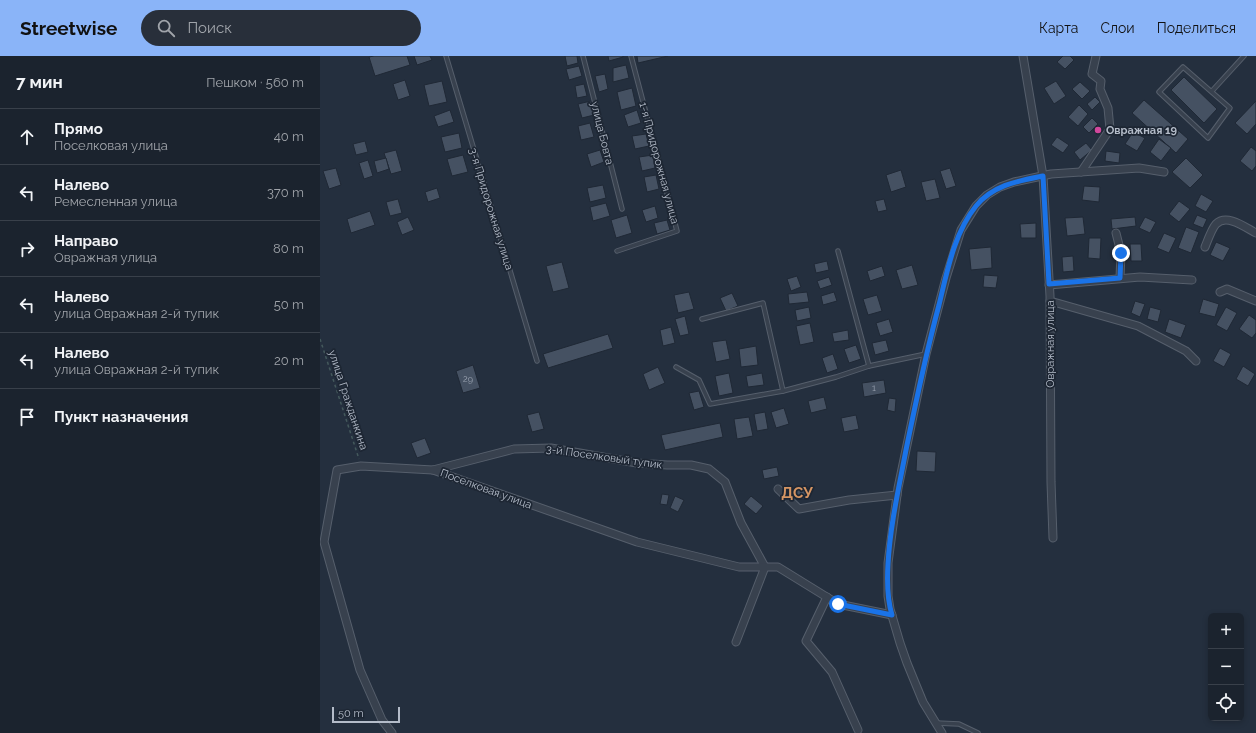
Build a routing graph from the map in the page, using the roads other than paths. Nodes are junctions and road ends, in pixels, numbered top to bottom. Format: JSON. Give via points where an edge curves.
{"nodes":[{"id":1,"x":446,"y":56,"type":"edge"},
{"id":2,"x":583,"y":56,"type":"edge"},
{"id":3,"x":631,"y":56,"type":"edge"},
{"id":4,"x":1023,"y":56,"type":"edge"},
{"id":5,"x":1096,"y":56,"type":"edge"},
{"id":6,"x":1244,"y":56,"type":"edge"},
{"id":7,"x":1212,"y":91,"type":"junction"},
{"id":8,"x":1080,"y":172,"type":"junction"},
{"id":9,"x":1164,"y":172,"type":"dead end"},
{"id":10,"x":1043,"y":176,"type":"junction"},
{"id":11,"x":622,"y":209,"type":"dead end"},
{"id":12,"x":1256,"y":233,"type":"edge"},
{"id":13,"x":1116,"y":234,"type":"dead end"},
{"id":14,"x":1205,"y":247,"type":"dead end"},
{"id":15,"x":617,"y":251,"type":"dead end"},
{"id":16,"x":838,"y":251,"type":"dead end"},
{"id":17,"x":1120,"y":278,"type":"junction"},
{"id":18,"x":1192,"y":280,"type":"dead end"},
{"id":19,"x":1049,"y":284,"type":"junction"},
{"id":20,"x":1220,"y":292,"type":"dead end"},
{"id":21,"x":1050,"y":301,"type":"junction"},
{"id":22,"x":1256,"y":301,"type":"edge"},
{"id":23,"x":702,"y":319,"type":"dead end"},
{"id":24,"x":926,"y":354,"type":"junction"},
{"id":25,"x":537,"y":361,"type":"dead end"},
{"id":26,"x":1196,"y":361,"type":"dead end"},
{"id":27,"x":869,"y":366,"type":"junction"},
{"id":28,"x":676,"y":367,"type":"dead end"},
{"id":29,"x":783,"y":391,"type":"junction"},
{"id":30,"x":433,"y":470,"type":"junction"},
{"id":31,"x":778,"y":489,"type":"dead end"},
{"id":32,"x":897,"y":495,"type":"junction"},
{"id":33,"x":1053,"y":538,"type":"dead end"},
{"id":34,"x":765,"y":567,"type":"junction"},
{"id":35,"x":827,"y":597,"type":"junction"},
{"id":36,"x":892,"y":615,"type":"junction"},
{"id":37,"x":736,"y":642,"type":"dead end"},
{"id":38,"x":936,"y":723,"type":"junction"},
{"id":39,"x":858,"y":730,"type":"dead end"},
{"id":40,"x":392,"y":733,"type":"edge"},
{"id":41,"x":942,"y":733,"type":"edge"},
{"id":42,"x":978,"y":733,"type":"edge"}],
"edges":[{"from":1,"to":25,"type":"lane","name":"3-я Придорожная улица"},
{"from":2,"to":11,"type":"lane","name":"улица Бовта"},
{"from":3,"to":15,"type":"lane","name":"1-я Придорожная улица","via":[[677,231]]},
{"from":4,"to":10,"type":"street","name":"Овражная улица"},
{"from":5,"to":8,"type":"street","via":[[1092,74],[1101,81],[1100,89],[1108,108],[1110,129]]},
{"from":6,"to":7,"type":"lane"},
{"from":7,"to":7,"type":"lane","via":[[1230,108],[1208,138],[1159,92],[1183,67]]},
{"from":8,"to":9,"type":"street","via":[[1140,168]]},
{"from":8,"to":10,"type":"street"},
{"from":10,"to":19,"type":"street","name":"Овражная улица"},
{"from":10,"to":24,"type":"street","via":[[1000,187],[987,195],[968,218],[955,247]]},
{"from":12,"to":14,"type":"street","via":[[1224,220],[1216,224]]},
{"from":13,"to":17,"type":"street","via":[[1121,253]]},
{"from":16,"to":27,"type":"lane"},
{"from":17,"to":18,"type":"street"},
{"from":17,"to":19,"type":"street"},
{"from":19,"to":21,"type":"street","name":"Овражная улица"},
{"from":20,"to":22,"type":"street","via":[[1227,289]]},
{"from":21,"to":26,"type":"street","via":[[1138,326],[1186,352]]},
{"from":21,"to":33,"type":"street","name":"Овражная улица"},
{"from":23,"to":29,"type":"lane","via":[[763,303]]},
{"from":24,"to":27,"type":"lane"},
{"from":24,"to":32,"type":"street"},
{"from":27,"to":29,"type":"lane"},
{"from":28,"to":29,"type":"lane","via":[[699,380],[710,404]]},
{"from":30,"to":34,"type":"street","name":"Поселковая улица","via":[[637,542],[739,567]]},
{"from":30,"to":34,"type":"street","name":"3-й Поселковый тупик","via":[[514,450],[551,448],[637,463],[691,465],[709,469],[725,482],[741,523]]},
{"from":30,"to":40,"type":"street","name":"Поселковая улица","via":[[361,466],[337,470],[324,542],[360,670],[382,720]]},
{"from":31,"to":32,"type":"street","via":[[799,509]]},
{"from":32,"to":36,"type":"street","via":[[888,563],[888,596]]},
{"from":34,"to":35,"type":"street","name":"Поселковая улица","via":[[778,568]]},
{"from":34,"to":37,"type":"street"},
{"from":35,"to":36,"type":"street","name":"Поселковая улица","via":[[838,604]]},
{"from":35,"to":39,"type":"street","via":[[806,642],[832,672]]},
{"from":36,"to":38,"type":"street","via":[[907,663],[923,702]]},
{"from":38,"to":41,"type":"street"},
{"from":38,"to":42,"type":"lane","via":[[959,724]]}]}
